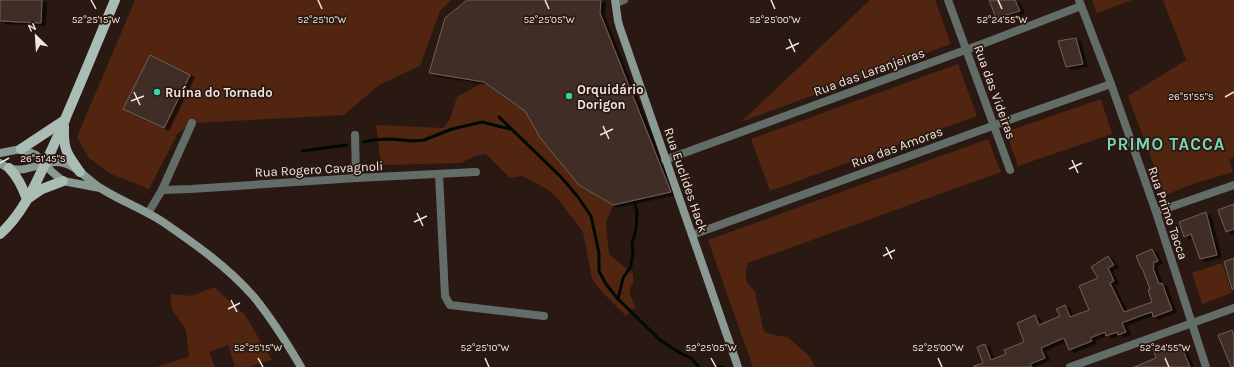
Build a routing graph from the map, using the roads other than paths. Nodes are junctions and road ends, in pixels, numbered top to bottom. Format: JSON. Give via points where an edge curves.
{"nodes":[{"id":1,"x":115,"y":0,"type":"edge"},
{"id":2,"x":948,"y":0,"type":"edge"},
{"id":3,"x":618,"y":1,"type":"edge"},
{"id":4,"x":1080,"y":3,"type":"edge"},
{"id":5,"x":966,"y":50,"type":"junction"},
{"id":6,"x":1111,"y":84,"type":"junction"},
{"id":7,"x":64,"y":120,"type":"junction"},
{"id":8,"x":192,"y":123,"type":"dead end"},
{"id":9,"x":994,"y":125,"type":"junction"},
{"id":10,"x":355,"y":134,"type":"dead end"},
{"id":11,"x":21,"y":149,"type":"junction"},
{"id":12,"x":0,"y":154,"type":"edge"},
{"id":13,"x":665,"y":160,"type":"junction"},
{"id":14,"x":45,"y":163,"type":"junction"},
{"id":15,"x":5,"y":166,"type":"edge"},
{"id":16,"x":1010,"y":170,"type":"dead end"},
{"id":17,"x":80,"y":172,"type":"junction"},
{"id":18,"x":476,"y":172,"type":"dead end"},
{"id":19,"x":439,"y":174,"type":"junction"},
{"id":20,"x":356,"y":178,"type":"junction"},
{"id":21,"x":63,"y":181,"type":"junction"},
{"id":22,"x":1234,"y":185,"type":"edge"},
{"id":23,"x":101,"y":188,"type":"junction"},
{"id":24,"x":162,"y":190,"type":"junction"},
{"id":25,"x":27,"y":199,"type":"junction"},
{"id":26,"x":1156,"y":212,"type":"junction"},
{"id":27,"x":148,"y":213,"type":"junction"},
{"id":28,"x":0,"y":234,"type":"edge"},
{"id":29,"x":692,"y":235,"type":"junction"},
{"id":30,"x":1234,"y":308,"type":"edge"},
{"id":31,"x":544,"y":316,"type":"dead end"},
{"id":32,"x":1191,"y":323,"type":"junction"},
{"id":33,"x":301,"y":367,"type":"edge"},
{"id":34,"x":738,"y":367,"type":"edge"},
{"id":35,"x":1070,"y":367,"type":"edge"},
{"id":36,"x":1206,"y":367,"type":"edge"}],
"edges":[{"from":1,"to":7,"type":"main road"},
{"from":2,"to":5,"type":"street","name":"Rua das Videiras"},
{"from":3,"to":13,"type":"street","name":"Rua Euclides Hack","via":[[618,21]]},
{"from":4,"to":5,"type":"street","name":"Rua das Laranjeiras"},
{"from":4,"to":6,"type":"street","name":"Rua Primo Tacca"},
{"from":5,"to":9,"type":"street","name":"Rua das Videiras"},
{"from":5,"to":13,"type":"street","name":"Rua das Laranjeiras"},
{"from":6,"to":9,"type":"street","name":"Rua das Amoras"},
{"from":6,"to":26,"type":"street","name":"Rua Primo Tacca"},
{"from":7,"to":11,"type":"main road"},
{"from":7,"to":14,"type":"main road"},
{"from":7,"to":17,"type":"main road","via":[[63,142],[68,155]]},
{"from":8,"to":24,"type":"street"},
{"from":9,"to":16,"type":"street","name":"Rua das Videiras"},
{"from":9,"to":29,"type":"street","name":"Rua das Amoras"},
{"from":10,"to":20,"type":"street"},
{"from":11,"to":12,"type":"street"},
{"from":11,"to":14,"type":"street","via":[[36,155]]},
{"from":13,"to":29,"type":"street","name":"Rua Euclides Hack"},
{"from":14,"to":15,"type":"street","via":[[22,169]]},
{"from":14,"to":17,"type":"street","via":[[68,164]]},
{"from":14,"to":21,"type":"street","via":[[51,172]]},
{"from":14,"to":25,"type":"main road"},
{"from":15,"to":25,"type":"main road","via":[[16,175]]},
{"from":17,"to":23,"type":"street"},
{"from":18,"to":19,"type":"street","name":"Rua Rogero Cavagnoli"},
{"from":19,"to":20,"type":"street","name":"Rua Rogero Cavagnoli"},
{"from":19,"to":31,"type":"street","via":[[444,296],[450,305]]},
{"from":20,"to":24,"type":"street","name":"Rua Rogero Cavagnoli"},
{"from":21,"to":23,"type":"street"},
{"from":21,"to":25,"type":"main road","via":[[42,189]]},
{"from":22,"to":26,"type":"street"},
{"from":23,"to":27,"type":"street"},
{"from":24,"to":27,"type":"street"},
{"from":25,"to":28,"type":"main road","via":[[8,227]]},
{"from":26,"to":32,"type":"street","name":"Rua Primo Tacca"},
{"from":27,"to":33,"type":"street","via":[[202,250],[230,273],[278,329]]},
{"from":29,"to":34,"type":"street","name":"Rua Euclides Hack"},
{"from":30,"to":32,"type":"street"},
{"from":32,"to":35,"type":"street"},
{"from":32,"to":36,"type":"street","name":"Rua Primo Tacca"}]}
